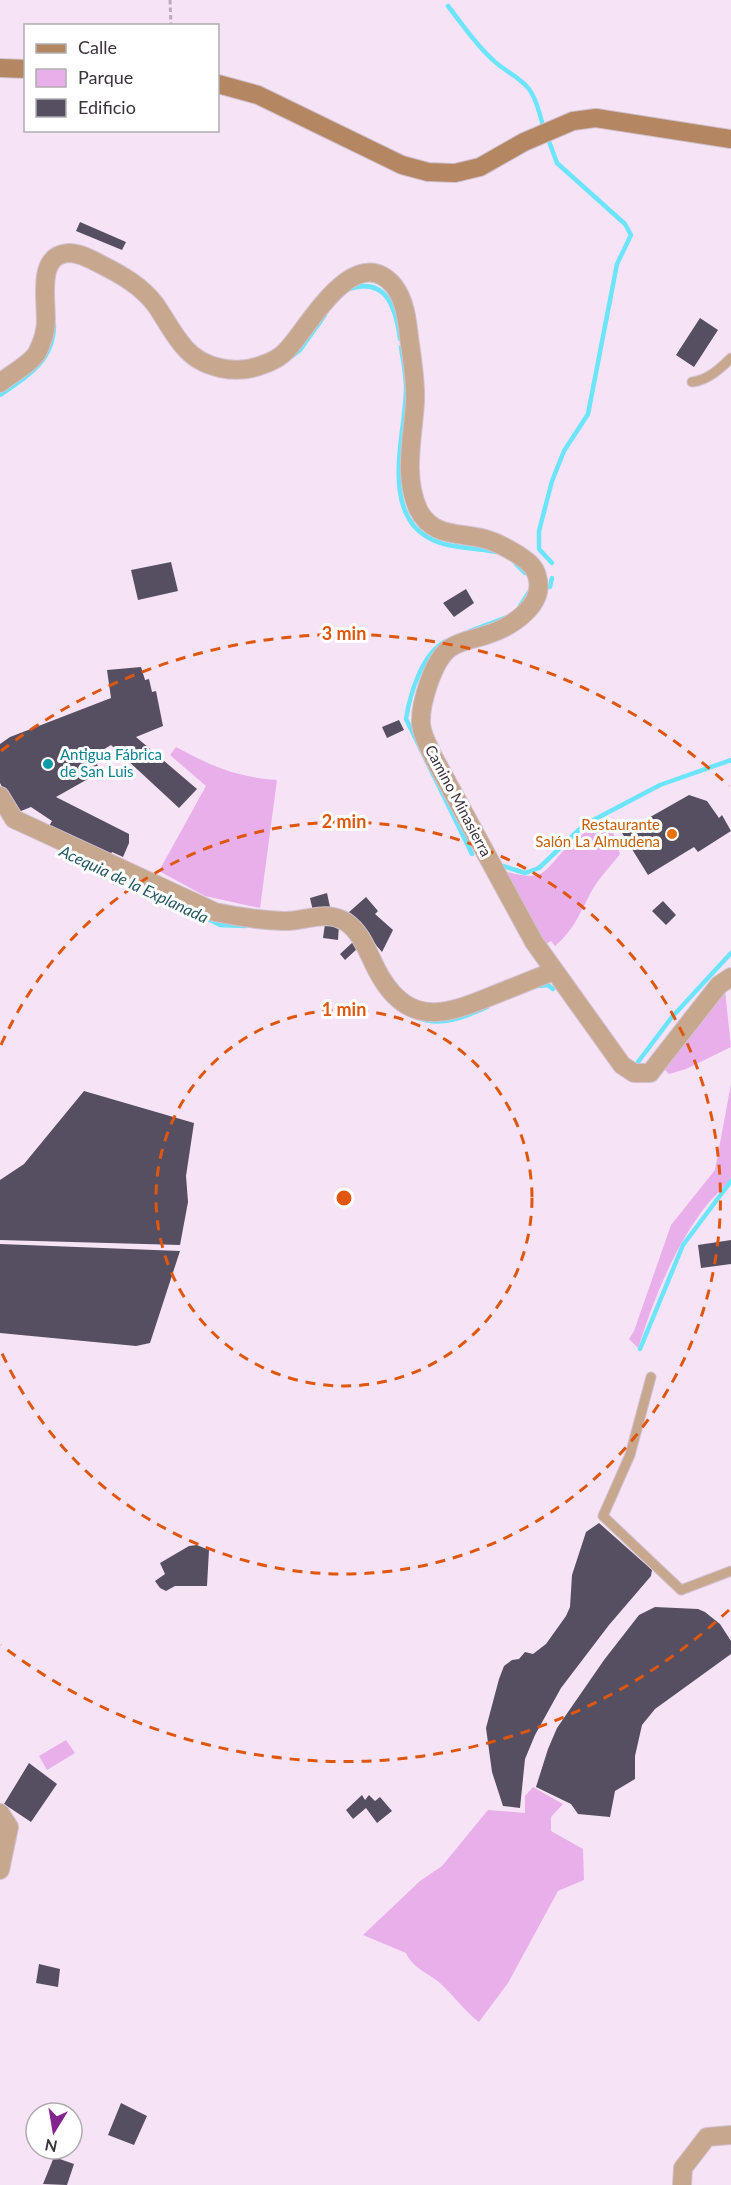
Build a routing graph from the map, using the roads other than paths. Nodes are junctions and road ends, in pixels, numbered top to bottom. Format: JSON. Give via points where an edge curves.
{"nodes":[{"id":1,"x":0,"y":68,"type":"edge"},
{"id":2,"x":24,"y":69,"type":"edge"},
{"id":3,"x":219,"y":84,"type":"edge"},
{"id":4,"x":731,"y":139,"type":"edge"},
{"id":5,"x":731,"y":358,"type":"edge"},
{"id":6,"x":692,"y":381,"type":"dead end"},
{"id":7,"x":0,"y":382,"type":"edge"},
{"id":8,"x":0,"y":796,"type":"edge"},
{"id":9,"x":554,"y":971,"type":"junction"},
{"id":10,"x":731,"y":977,"type":"edge"},
{"id":11,"x":651,"y":1377,"type":"dead end"},
{"id":12,"x":731,"y":1571,"type":"edge"},
{"id":13,"x":0,"y":1813,"type":"edge"},
{"id":14,"x":0,"y":1870,"type":"edge"},
{"id":15,"x":731,"y":2135,"type":"edge"},
{"id":16,"x":682,"y":2185,"type":"edge"}],
"edges":[{"from":1,"to":2,"type":"main road"},
{"from":3,"to":4,"type":"main road","via":[[258,96],[402,165],[428,172],[455,173],[480,166],[573,121],[596,118]]},
{"from":5,"to":6,"type":"lane","via":[[700,381]]},
{"from":7,"to":9,"type":"street","name":"Camino Minasierra","via":[[36,355],[46,328],[43,296],[48,268],[56,257],[67,253],[82,255],[126,276],[153,302],[185,349],[211,365],[228,369],[260,366],[285,352],[320,303],[354,277],[368,274],[392,284],[407,317],[415,389],[410,469],[419,510],[438,530],[505,547],[532,566],[538,576],[538,597],[509,626],[448,649],[430,681],[421,722],[434,758],[534,942]]},
{"from":8,"to":9,"type":"street","via":[[14,819],[215,912],[246,919],[286,922],[326,916],[345,922],[358,934],[387,987],[399,1000],[420,1012],[457,1011]]},
{"from":9,"to":10,"type":"street","name":"Camino Minasierra","via":[[622,1065],[642,1074],[650,1073],[720,985]]},
{"from":11,"to":12,"type":"lane","via":[[630,1455],[603,1516],[681,1590]]},
{"from":13,"to":14,"type":"street","via":[[9,1827]]},
{"from":15,"to":16,"type":"street","via":[[707,2137],[682,2168]]}]}
